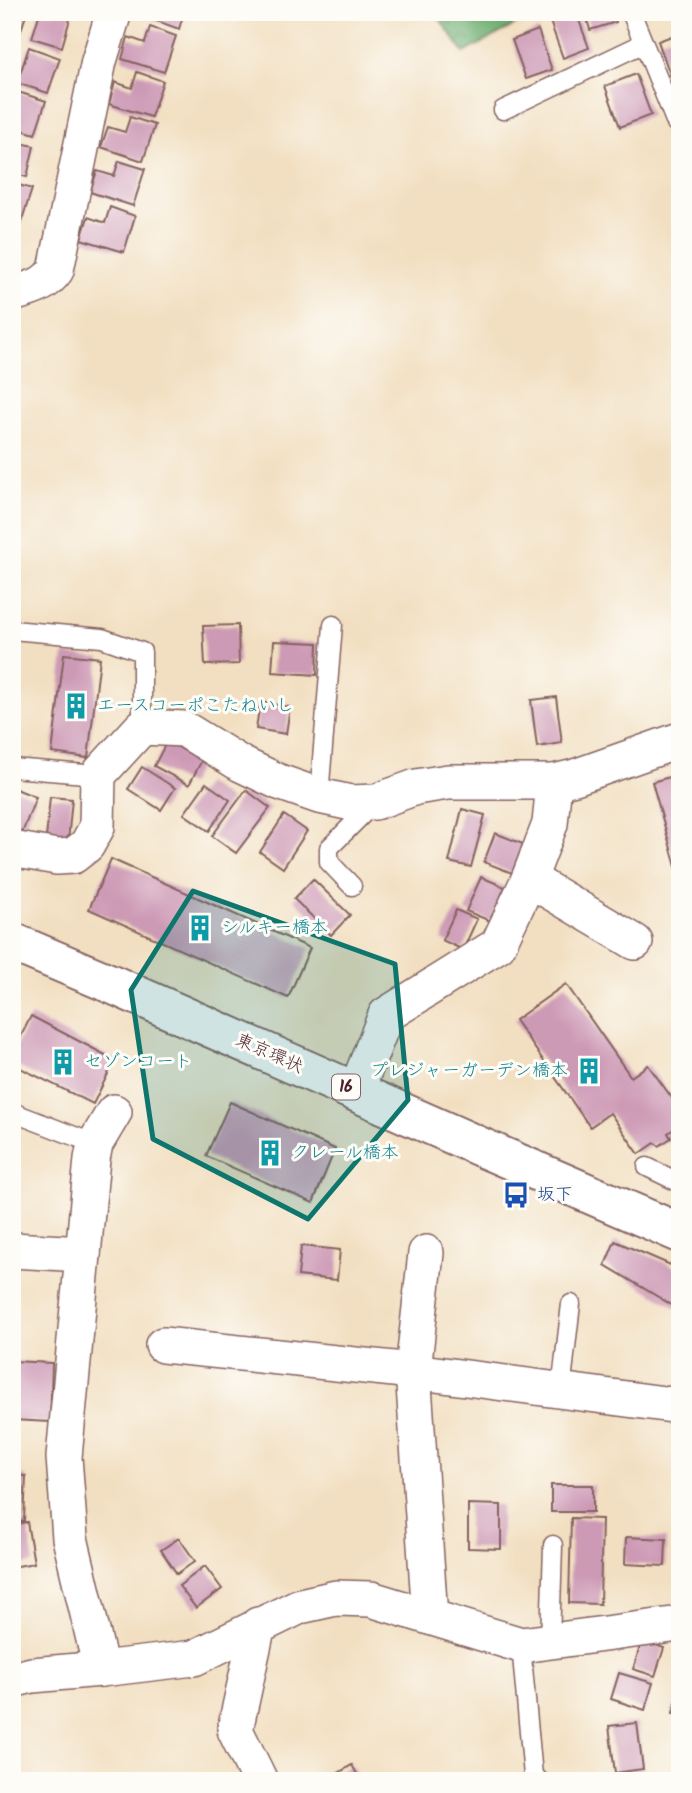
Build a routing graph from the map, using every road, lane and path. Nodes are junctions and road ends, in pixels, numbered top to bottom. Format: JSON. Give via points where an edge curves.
{"nodes":[{"id":1,"x":114,"y":12,"type":"edge"},
{"id":2,"x":631,"y":12,"type":"edge"},
{"id":3,"x":642,"y":44,"type":"junction"},
{"id":4,"x":503,"y":110,"type":"dead end"},
{"id":5,"x":680,"y":122,"type":"edge"},
{"id":6,"x":12,"y":295,"type":"edge"},
{"id":7,"x":332,"y":625,"type":"dead end"},
{"id":8,"x":12,"y":630,"type":"edge"},
{"id":9,"x":142,"y":727,"type":"junction"},
{"id":10,"x":680,"y":740,"type":"edge"},
{"id":11,"x":12,"y":768,"type":"edge"},
{"id":12,"x":98,"y":775,"type":"junction"},
{"id":13,"x":554,"y":782,"type":"junction"},
{"id":14,"x":318,"y":796,"type":"junction"},
{"id":15,"x":375,"y":802,"type":"junction"},
{"id":16,"x":12,"y":849,"type":"edge"},
{"id":17,"x":529,"y":879,"type":"junction"},
{"id":18,"x":352,"y":886,"type":"dead end"},
{"id":19,"x":12,"y":942,"type":"edge"},
{"id":20,"x":635,"y":942,"type":"dead end"},
{"id":21,"x":356,"y":1091,"type":"junction"},
{"id":22,"x":12,"y":1112,"type":"edge"},
{"id":23,"x":114,"y":1112,"type":"dead end"},
{"id":24,"x":95,"y":1144,"type":"junction"},
{"id":25,"x":647,"y":1167,"type":"dead end"},
{"id":26,"x":680,"y":1183,"type":"edge"},
{"id":27,"x":680,"y":1233,"type":"edge"},
{"id":28,"x":12,"y":1250,"type":"edge"},
{"id":29,"x":426,"y":1253,"type":"dead end"},
{"id":30,"x":83,"y":1255,"type":"junction"},
{"id":31,"x":571,"y":1304,"type":"dead end"},
{"id":32,"x":163,"y":1345,"type":"dead end"},
{"id":33,"x":413,"y":1371,"type":"junction"},
{"id":34,"x":561,"y":1390,"type":"junction"},
{"id":35,"x":680,"y":1406,"type":"edge"},
{"id":36,"x":553,"y":1545,"type":"dead end"},
{"id":37,"x":430,"y":1617,"type":"junction"},
{"id":38,"x":680,"y":1624,"type":"edge"},
{"id":39,"x":258,"y":1625,"type":"junction"},
{"id":40,"x":535,"y":1644,"type":"junction"},
{"id":41,"x":101,"y":1669,"type":"junction"},
{"id":42,"x":12,"y":1680,"type":"edge"},
{"id":43,"x":260,"y":1781,"type":"edge"},
{"id":44,"x":540,"y":1781,"type":"edge"}],
"edges":[{"from":1,"to":6,"type":"street","via":[[99,61],[56,270],[40,286]]},
{"from":2,"to":3,"type":"lane"},
{"from":3,"to":4,"type":"lane"},
{"from":3,"to":5,"type":"lane","via":[[676,123]]},
{"from":7,"to":14,"type":"lane"},
{"from":8,"to":9,"type":"lane","via":[[102,638],[142,652]]},
{"from":9,"to":12,"type":"street"},
{"from":9,"to":14,"type":"street","via":[[184,730],[242,764]]},
{"from":10,"to":13,"type":"street"},
{"from":11,"to":12,"type":"lane"},
{"from":12,"to":16,"type":"street","via":[[97,827],[87,845],[73,856],[57,857]]},
{"from":13,"to":15,"type":"street","via":[[448,782],[416,787]]},
{"from":13,"to":17,"type":"street","via":[[550,824]]},
{"from":14,"to":15,"type":"street","via":[[351,803]]},
{"from":15,"to":18,"type":"lane","via":[[328,848],[329,862]]},
{"from":17,"to":20,"type":"street"},
{"from":17,"to":21,"type":"street","via":[[498,945],[386,1015]]},
{"from":19,"to":21,"type":"highway","name":"東京環状","number":"16"},
{"from":21,"to":27,"type":"highway","name":"東京環状","number":"16"},
{"from":22,"to":24,"type":"lane"},
{"from":23,"to":24,"type":"street"},
{"from":24,"to":30,"type":"street"},
{"from":25,"to":26,"type":"lane"},
{"from":28,"to":30,"type":"street"},
{"from":29,"to":33,"type":"street"},
{"from":30,"to":41,"type":"street","via":[[64,1457],[70,1538]]},
{"from":31,"to":34,"type":"lane"},
{"from":32,"to":33,"type":"street"},
{"from":33,"to":34,"type":"street"},
{"from":33,"to":37,"type":"street"},
{"from":34,"to":35,"type":"street"},
{"from":36,"to":40,"type":"lane"},
{"from":37,"to":39,"type":"street","via":[[371,1599],[336,1598],[299,1606]]},
{"from":37,"to":40,"type":"street"},
{"from":38,"to":40,"type":"street"},
{"from":39,"to":41,"type":"street","via":[[194,1658]]},
{"from":39,"to":43,"type":"street","via":[[235,1730]]},
{"from":40,"to":44,"type":"lane","via":[[533,1776]]},
{"from":41,"to":42,"type":"street"}]}
